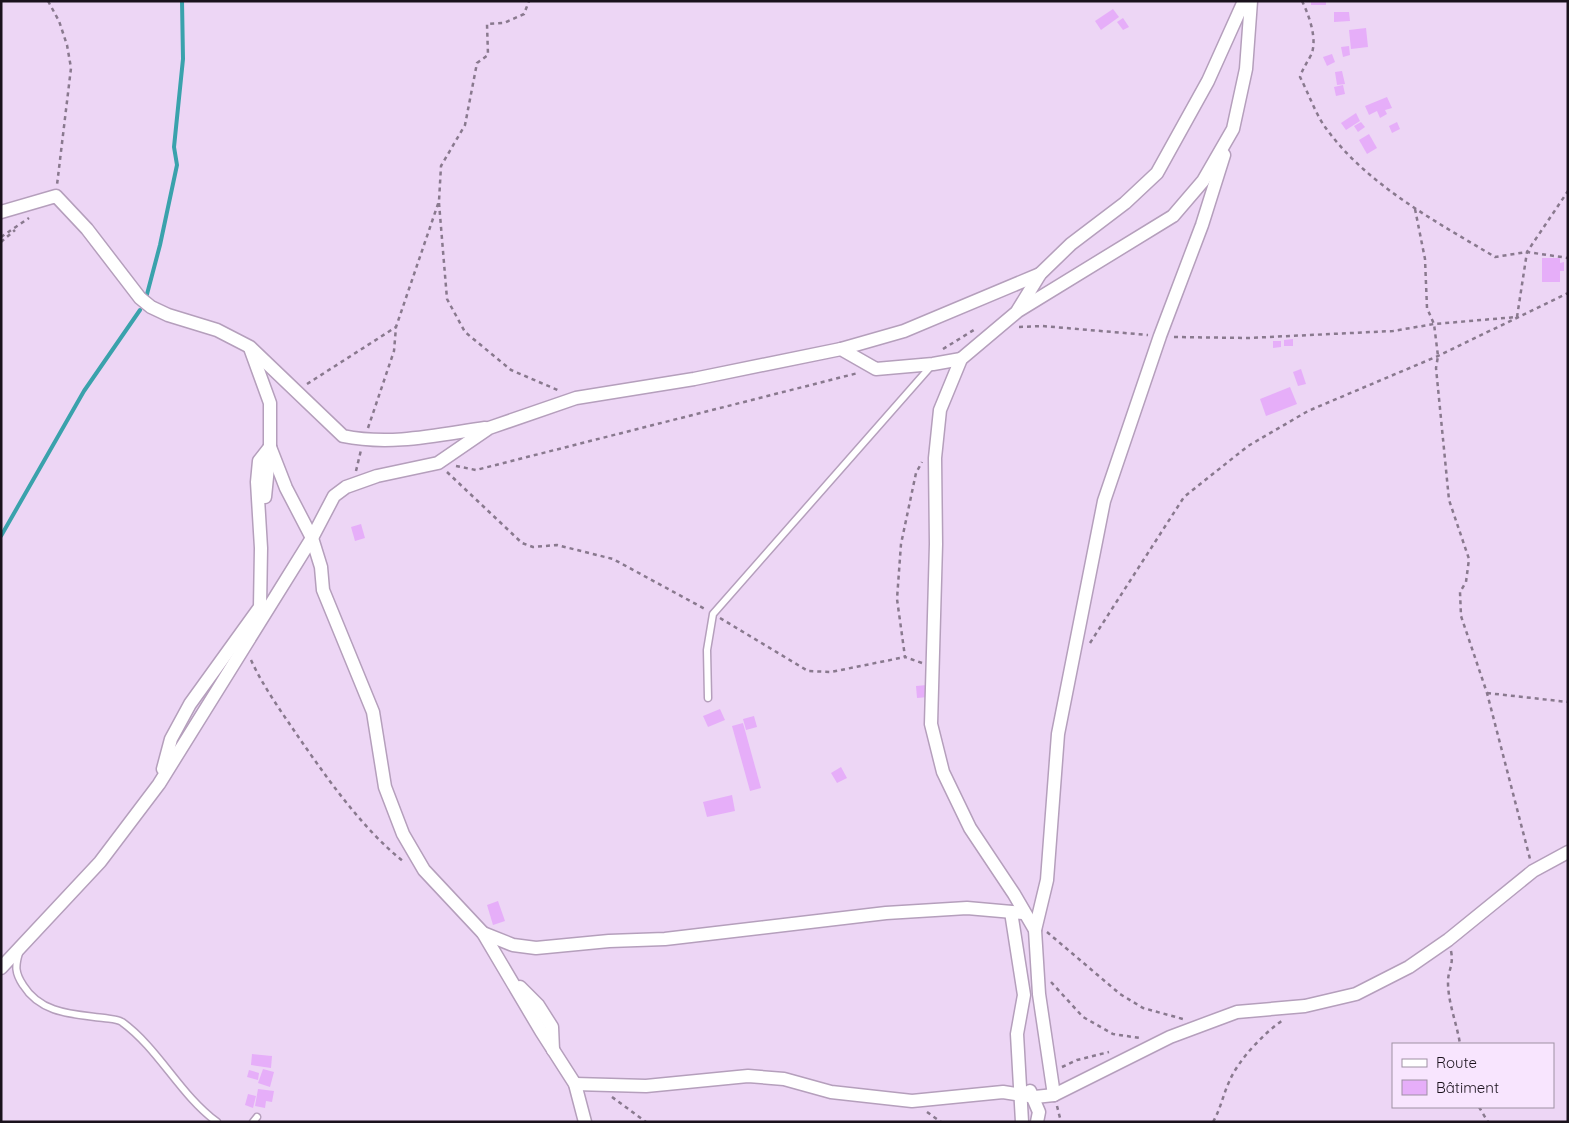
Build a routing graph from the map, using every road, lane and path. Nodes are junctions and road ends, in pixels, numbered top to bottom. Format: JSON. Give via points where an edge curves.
{"nodes":[{"id":1,"x":48,"y":1,"type":"edge"},
{"id":2,"x":529,"y":1,"type":"edge"},
{"id":3,"x":1244,"y":1,"type":"edge"},
{"id":4,"x":1251,"y":1,"type":"edge"},
{"id":5,"x":1302,"y":1,"type":"edge"},
{"id":6,"x":1233,"y":128,"type":"junction"},
{"id":7,"x":1568,"y":191,"type":"edge"},
{"id":8,"x":56,"y":196,"type":"junction"},
{"id":9,"x":439,"y":201,"type":"junction"},
{"id":10,"x":1415,"y":208,"type":"junction"},
{"id":11,"x":1,"y":212,"type":"edge"},
{"id":12,"x":22,"y":224,"type":"dead end"},
{"id":13,"x":1,"y":242,"type":"edge"},
{"id":14,"x":1528,"y":252,"type":"junction"},
{"id":15,"x":1568,"y":258,"type":"edge"},
{"id":16,"x":1040,"y":274,"type":"junction"},
{"id":17,"x":1568,"y":293,"type":"edge"},
{"id":18,"x":1018,"y":310,"type":"junction"},
{"id":19,"x":1517,"y":318,"type":"junction"},
{"id":20,"x":1434,"y":324,"type":"junction"},
{"id":21,"x":396,"y":327,"type":"junction"},
{"id":22,"x":978,"y":327,"type":"dead end"},
{"id":23,"x":996,"y":329,"type":"junction"},
{"id":24,"x":1160,"y":336,"type":"junction"},
{"id":25,"x":250,"y":347,"type":"junction"},
{"id":26,"x":841,"y":349,"type":"junction"},
{"id":27,"x":939,"y":351,"type":"dead end"},
{"id":28,"x":1438,"y":356,"type":"junction"},
{"id":29,"x":961,"y":359,"type":"junction"},
{"id":30,"x":933,"y":364,"type":"junction"},
{"id":31,"x":876,"y":369,"type":"junction"},
{"id":32,"x":296,"y":389,"type":"junction"},
{"id":33,"x":576,"y":398,"type":"junction"},
{"id":34,"x":489,"y":428,"type":"junction"},
{"id":35,"x":364,"y":440,"type":"junction"},
{"id":36,"x":270,"y":447,"type":"junction"},
{"id":37,"x":924,"y":457,"type":"dead end"},
{"id":38,"x":438,"y":464,"type":"junction"},
{"id":39,"x":346,"y":488,"type":"junction"},
{"id":40,"x":312,"y":538,"type":"junction"},
{"id":41,"x":260,"y":613,"type":"junction"},
{"id":42,"x":713,"y":614,"type":"junction"},
{"id":43,"x":1089,"y":643,"type":"dead end"},
{"id":44,"x":244,"y":646,"type":"junction"},
{"id":45,"x":905,"y":657,"type":"junction"},
{"id":46,"x":933,"y":667,"type":"junction"},
{"id":47,"x":1487,"y":694,"type":"junction"},
{"id":48,"x":708,"y":698,"type":"dead end"},
{"id":49,"x":1568,"y":702,"type":"edge"},
{"id":50,"x":159,"y":784,"type":"junction"},
{"id":51,"x":1568,"y":852,"type":"edge"},
{"id":52,"x":407,"y":864,"type":"dead end"},
{"id":53,"x":1533,"y":871,"type":"junction"},
{"id":54,"x":1017,"y":912,"type":"junction"},
{"id":55,"x":1036,"y":926,"type":"junction"},
{"id":56,"x":483,"y":933,"type":"junction"},
{"id":57,"x":1448,"y":940,"type":"junction"},
{"id":58,"x":20,"y":948,"type":"junction"},
{"id":59,"x":1037,"y":966,"type":"junction"},
{"id":60,"x":1,"y":968,"type":"edge"},
{"id":61,"x":1305,"y":1006,"type":"junction"},
{"id":62,"x":1204,"y":1024,"type":"junction"},
{"id":63,"x":1149,"y":1040,"type":"dead end"},
{"id":64,"x":1460,"y":1043,"type":"edge"},
{"id":65,"x":1019,"y":1066,"type":"junction"},
{"id":66,"x":1049,"y":1073,"type":"junction"},
{"id":67,"x":575,"y":1084,"type":"junction"},
{"id":68,"x":597,"y":1086,"type":"junction"},
{"id":69,"x":1020,"y":1093,"type":"junction"},
{"id":70,"x":1054,"y":1095,"type":"junction"},
{"id":71,"x":1035,"y":1098,"type":"junction"},
{"id":72,"x":1480,"y":1108,"type":"edge"},
{"id":73,"x":1214,"y":1121,"type":"edge"},
{"id":74,"x":217,"y":1122,"type":"edge"},
{"id":75,"x":585,"y":1122,"type":"edge"},
{"id":76,"x":646,"y":1122,"type":"edge"},
{"id":77,"x":1024,"y":1122,"type":"edge"},
{"id":78,"x":1038,"y":1122,"type":"edge"},
{"id":79,"x":1061,"y":1122,"type":"edge"},
{"id":80,"x":1488,"y":1122,"type":"edge"}],
"edges":[{"from":1,"to":8,"type":"path","via":[[67,45],[70,68]]},
{"from":2,"to":9,"type":"path","via":[[524,14],[504,23],[487,24],[488,55],[477,63],[465,125],[441,166]]},
{"from":3,"to":16,"type":"street","via":[[1208,81],[1156,173]]},
{"from":4,"to":6,"type":"street","via":[[1246,69]]},
{"from":5,"to":10,"type":"path","via":[[1308,13],[1313,40],[1311,54],[1300,77],[1327,130],[1353,160]]},
{"from":6,"to":18,"type":"street","via":[[1203,181],[1173,216]]},
{"from":6,"to":24,"type":"street","via":[[1202,225]]},
{"from":7,"to":14,"type":"path"},
{"from":8,"to":11,"type":"street"},
{"from":8,"to":25,"type":"street","via":[[87,229],[140,298],[151,307],[217,330]]},
{"from":9,"to":21,"type":"path"},
{"from":9,"to":33,"type":"path","via":[[447,299],[465,332],[511,370]]},
{"from":10,"to":14,"type":"path","via":[[1495,257]]},
{"from":10,"to":20,"type":"path","via":[[1425,259],[1427,308]]},
{"from":12,"to":13,"type":"path"},
{"from":14,"to":15,"type":"path"},
{"from":14,"to":19,"type":"path"},
{"from":16,"to":18,"type":"street"},
{"from":16,"to":26,"type":"street","via":[[904,331]]},
{"from":17,"to":19,"type":"path"},
{"from":18,"to":23,"type":"street"},
{"from":19,"to":20,"type":"path"},
{"from":19,"to":28,"type":"path"},
{"from":20,"to":24,"type":"path","via":[[1392,331],[1248,338]]},
{"from":20,"to":28,"type":"path"},
{"from":21,"to":32,"type":"path","via":[[330,371]]},
{"from":21,"to":35,"type":"path","via":[[394,351]]},
{"from":22,"to":27,"type":"path"},
{"from":23,"to":24,"type":"path","via":[[1042,326]]},
{"from":23,"to":29,"type":"street"},
{"from":24,"to":55,"type":"street","via":[[1104,501],[1058,734],[1048,880]]},
{"from":25,"to":32,"type":"street"},
{"from":25,"to":36,"type":"street","via":[[270,403]]},
{"from":26,"to":31,"type":"street"},
{"from":26,"to":33,"type":"street","via":[[694,379]]},
{"from":28,"to":43,"type":"path","via":[[1308,411],[1248,446],[1184,497]]},
{"from":28,"to":47,"type":"path","via":[[1436,368],[1449,500],[1468,559],[1466,582],[1460,592],[1461,616]]},
{"from":29,"to":30,"type":"street"},
{"from":29,"to":46,"type":"street","via":[[940,410],[937,440]]},
{"from":30,"to":31,"type":"street"},
{"from":30,"to":42,"type":"lane"},
{"from":31,"to":38,"type":"path","via":[[476,470]]},
{"from":32,"to":35,"type":"street","via":[[343,436]]},
{"from":33,"to":34,"type":"street"},
{"from":34,"to":35,"type":"street","via":[[403,441]]},
{"from":34,"to":38,"type":"street"},
{"from":35,"to":39,"type":"path","via":[[357,470]]},
{"from":36,"to":40,"type":"street","via":[[286,488]]},
{"from":36,"to":41,"type":"street","via":[[259,461],[257,482]]},
{"from":37,"to":45,"type":"path","via":[[916,473],[901,544],[897,599]]},
{"from":38,"to":39,"type":"street","via":[[377,476]]},
{"from":38,"to":42,"type":"path","via":[[522,543],[533,548],[557,545],[613,559]]},
{"from":39,"to":40,"type":"street","via":[[334,496]]},
{"from":40,"to":41,"type":"street"},
{"from":40,"to":56,"type":"street","via":[[323,590],[373,712],[385,787],[403,834],[424,870]]},
{"from":41,"to":44,"type":"street"},
{"from":41,"to":50,"type":"street","via":[[190,704],[171,739]]},
{"from":42,"to":45,"type":"path","via":[[808,671],[831,672]]},
{"from":42,"to":48,"type":"lane","via":[[707,650]]},
{"from":44,"to":50,"type":"street"},
{"from":44,"to":52,"type":"path","via":[[277,705],[327,779],[391,852]]},
{"from":45,"to":46,"type":"path"},
{"from":46,"to":54,"type":"street","via":[[931,724],[943,772],[970,828],[1014,894]]},
{"from":47,"to":49,"type":"path"},
{"from":47,"to":53,"type":"path"},
{"from":50,"to":58,"type":"street","via":[[100,862]]},
{"from":51,"to":53,"type":"street"},
{"from":53,"to":57,"type":"street"},
{"from":54,"to":55,"type":"street"},
{"from":54,"to":56,"type":"street","via":[[967,908],[886,913],[665,939],[609,940],[536,948],[513,945]]},
{"from":54,"to":65,"type":"street","via":[[1024,995],[1017,1034]]},
{"from":55,"to":59,"type":"street"},
{"from":55,"to":62,"type":"path","via":[[1120,994],[1143,1008]]},
{"from":56,"to":67,"type":"street"},
{"from":57,"to":61,"type":"street","via":[[1408,967],[1356,994]]},
{"from":57,"to":64,"type":"path","via":[[1454,962],[1448,980],[1450,998]]},
{"from":58,"to":60,"type":"street"},
{"from":58,"to":74,"type":"lane","via":[[15,965],[30,997],[56,1012],[120,1020]]},
{"from":59,"to":63,"type":"path","via":[[1082,1017],[1113,1034]]},
{"from":59,"to":66,"type":"street"},
{"from":61,"to":62,"type":"street","via":[[1238,1012]]},
{"from":61,"to":73,"type":"path","via":[[1266,1032],[1248,1054],[1229,1080],[1222,1107]]},
{"from":62,"to":70,"type":"street","via":[[1170,1037]]},
{"from":65,"to":69,"type":"street"},
{"from":65,"to":71,"type":"street"},
{"from":66,"to":70,"type":"street"},
{"from":66,"to":71,"type":"street"},
{"from":67,"to":68,"type":"street"},
{"from":67,"to":75,"type":"street"},
{"from":68,"to":69,"type":"street","via":[[646,1086],[748,1076],[784,1079],[831,1092],[912,1101]]},
{"from":68,"to":76,"type":"path"},
{"from":69,"to":71,"type":"street"},
{"from":69,"to":77,"type":"street"},
{"from":70,"to":71,"type":"street"},
{"from":70,"to":79,"type":"path"},
{"from":71,"to":77,"type":"street"},
{"from":71,"to":78,"type":"street"},
{"from":72,"to":80,"type":"path"}]}
